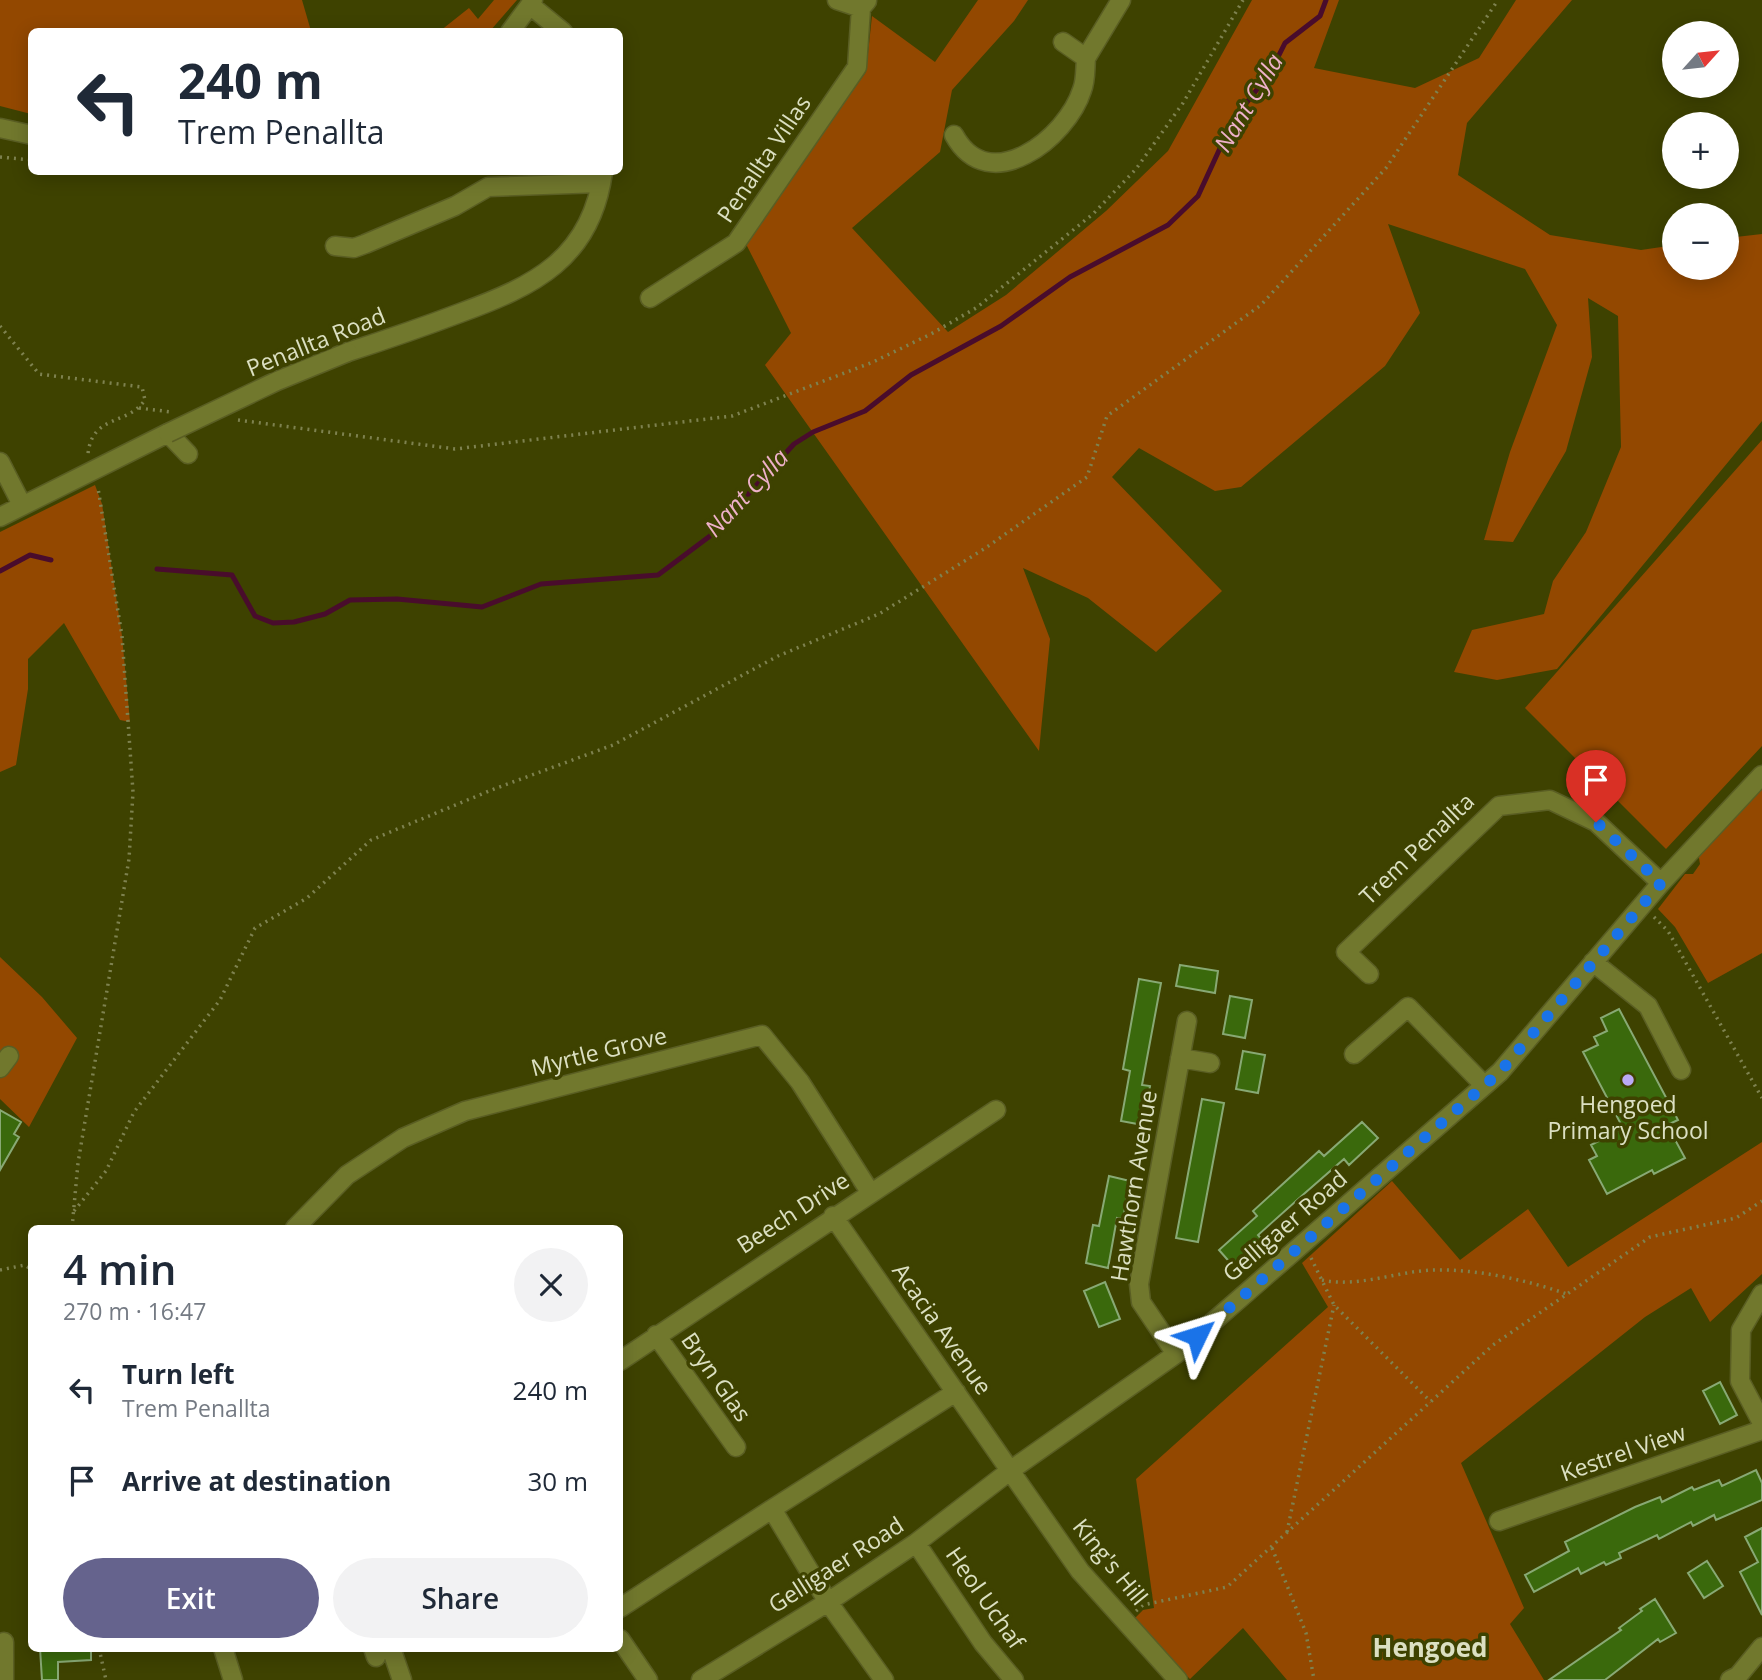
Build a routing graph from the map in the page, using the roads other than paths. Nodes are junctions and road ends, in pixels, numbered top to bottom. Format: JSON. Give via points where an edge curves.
{"nodes":[{"id":1,"x":837,"y":0,"type":"edge"},
{"id":2,"x":1121,"y":0,"type":"edge"},
{"id":3,"x":531,"y":2,"type":"edge"},
{"id":4,"x":864,"y":4,"type":"edge"},
{"id":5,"x":513,"y":28,"type":"edge"},
{"id":6,"x":559,"y":28,"type":"edge"},
{"id":7,"x":1063,"y":42,"type":"dead end"},
{"id":8,"x":1086,"y":58,"type":"junction"},
{"id":9,"x":0,"y":128,"type":"edge"},
{"id":10,"x":28,"y":134,"type":"edge"},
{"id":11,"x":954,"y":135,"type":"dead end"},
{"id":12,"x":602,"y":177,"type":"edge"},
{"id":13,"x":335,"y":246,"type":"dead end"},
{"id":14,"x":650,"y":298,"type":"dead end"},
{"id":15,"x":169,"y":433,"type":"junction"},
{"id":16,"x":188,"y":454,"type":"dead end"},
{"id":17,"x":0,"y":462,"type":"edge"},
{"id":18,"x":22,"y":505,"type":"junction"},
{"id":19,"x":0,"y":517,"type":"edge"},
{"id":20,"x":1762,"y":775,"type":"edge"},
{"id":21,"x":1661,"y":883,"type":"junction"},
{"id":22,"x":1593,"y":962,"type":"junction"},
{"id":23,"x":1369,"y":974,"type":"dead end"},
{"id":24,"x":1187,"y":1021,"type":"dead end"},
{"id":25,"x":1354,"y":1054,"type":"dead end"},
{"id":26,"x":1181,"y":1058,"type":"junction"},
{"id":27,"x":1210,"y":1063,"type":"dead end"},
{"id":28,"x":1681,"y":1070,"type":"dead end"},
{"id":29,"x":1484,"y":1085,"type":"junction"},
{"id":30,"x":996,"y":1110,"type":"dead end"},
{"id":31,"x":870,"y":1192,"type":"junction"},
{"id":32,"x":833,"y":1216,"type":"junction"},
{"id":33,"x":298,"y":1225,"type":"edge"},
{"id":34,"x":1762,"y":1294,"type":"edge"},
{"id":35,"x":656,"y":1335,"type":"junction"},
{"id":36,"x":1176,"y":1354,"type":"junction"},
{"id":37,"x":623,"y":1359,"type":"edge"},
{"id":38,"x":956,"y":1392,"type":"junction"},
{"id":39,"x":1762,"y":1423,"type":"edge"},
{"id":40,"x":1762,"y":1430,"type":"edge"},
{"id":41,"x":736,"y":1447,"type":"dead end"},
{"id":42,"x":1011,"y":1470,"type":"junction"},
{"id":43,"x":772,"y":1509,"type":"junction"},
{"id":44,"x":1499,"y":1521,"type":"dead end"},
{"id":45,"x":916,"y":1543,"type":"junction"},
{"id":46,"x":828,"y":1602,"type":"junction"},
{"id":47,"x":623,"y":1606,"type":"edge"},
{"id":48,"x":4,"y":1642,"type":"dead end"},
{"id":49,"x":623,"y":1643,"type":"edge"},
{"id":50,"x":1762,"y":1647,"type":"edge"},
{"id":51,"x":224,"y":1652,"type":"edge"},
{"id":52,"x":381,"y":1652,"type":"edge"},
{"id":53,"x":734,"y":1672,"type":"edge"},
{"id":54,"x":4,"y":1680,"type":"edge"},
{"id":55,"x":233,"y":1680,"type":"edge"},
{"id":56,"x":402,"y":1680,"type":"edge"},
{"id":57,"x":648,"y":1680,"type":"edge"},
{"id":58,"x":701,"y":1680,"type":"edge"},
{"id":59,"x":884,"y":1680,"type":"edge"},
{"id":60,"x":1014,"y":1680,"type":"edge"},
{"id":61,"x":1178,"y":1680,"type":"edge"},
{"id":62,"x":1730,"y":1680,"type":"edge"}],
"edges":[{"from":1,"to":4,"type":"street"},
{"from":2,"to":8,"type":"street"},
{"from":3,"to":5,"type":"street"},
{"from":3,"to":6,"type":"street"},
{"from":4,"to":14,"type":"street","name":"Penallta Villas","via":[[857,67],[736,243]]},
{"from":7,"to":8,"type":"street"},
{"from":8,"to":11,"type":"street","via":[[1082,91],[1074,107],[1050,135],[1021,157],[985,163],[963,152]]},
{"from":9,"to":10,"type":"street"},
{"from":12,"to":13,"type":"street","via":[[488,187],[365,244]]},
{"from":12,"to":15,"type":"street","name":"Penallta Road","bridge":true,"via":[[581,235],[555,264],[518,292],[348,352]]},
{"from":15,"to":16,"type":"street"},
{"from":15,"to":18,"type":"street","name":"Penallta Road"},
{"from":17,"to":18,"type":"street"},
{"from":18,"to":19,"type":"street","name":"Penallta Road"},
{"from":20,"to":21,"type":"street","name":"Gelligaer Road"},
{"from":21,"to":22,"type":"street","name":"Gelligaer Road"},
{"from":21,"to":23,"type":"street","name":"Trem Penallta","via":[[1596,822],[1550,800],[1499,806],[1346,952]]},
{"from":22,"to":28,"type":"street","via":[[1648,1006]]},
{"from":22,"to":29,"type":"street","name":"Gelligaer Road"},
{"from":24,"to":26,"type":"street","name":"Hawthorn Avenue"},
{"from":25,"to":29,"type":"street","via":[[1407,1006]]},
{"from":26,"to":27,"type":"street"},
{"from":26,"to":36,"type":"street","name":"Hawthorn Avenue","via":[[1139,1284],[1141,1302]]},
{"from":29,"to":36,"type":"street","name":"Gelligaer Road"},
{"from":30,"to":31,"type":"street","name":"Beech Drive"},
{"from":31,"to":32,"type":"street","name":"Beech Drive"},
{"from":31,"to":33,"type":"street","name":"Myrtle Grove","via":[[800,1082],[762,1035],[465,1111],[403,1138],[347,1175]]},
{"from":32,"to":35,"type":"street","name":"Beech Drive"},
{"from":32,"to":38,"type":"street","name":"Acacia Avenue"},
{"from":34,"to":39,"type":"street","via":[[1741,1330],[1740,1381]]},
{"from":35,"to":37,"type":"street","name":"Beech Drive"},
{"from":35,"to":41,"type":"street","name":"Bryn Glas"},
{"from":36,"to":42,"type":"street","name":"Gelligaer Road"},
{"from":38,"to":42,"type":"street","name":"Acacia Avenue"},
{"from":38,"to":43,"type":"street"},
{"from":40,"to":44,"type":"street","name":"Kestrel View"},
{"from":42,"to":45,"type":"street","name":"Gelligaer Road"},
{"from":42,"to":61,"type":"street","name":"King's Hill","via":[[1080,1571]]},
{"from":43,"to":46,"type":"street"},
{"from":43,"to":47,"type":"street"},
{"from":45,"to":46,"type":"street","name":"Gelligaer Road"},
{"from":45,"to":60,"type":"street","name":"Heol Uchaf","via":[[983,1643]]},
{"from":46,"to":53,"type":"street","name":"Gelligaer Road"},
{"from":46,"to":59,"type":"street"},
{"from":48,"to":54,"type":"street"},
{"from":49,"to":57,"type":"street"},
{"from":50,"to":62,"type":"street"},
{"from":51,"to":55,"type":"street"},
{"from":52,"to":56,"type":"street"},
{"from":53,"to":58,"type":"street","name":"Gelligaer Road"}]}
